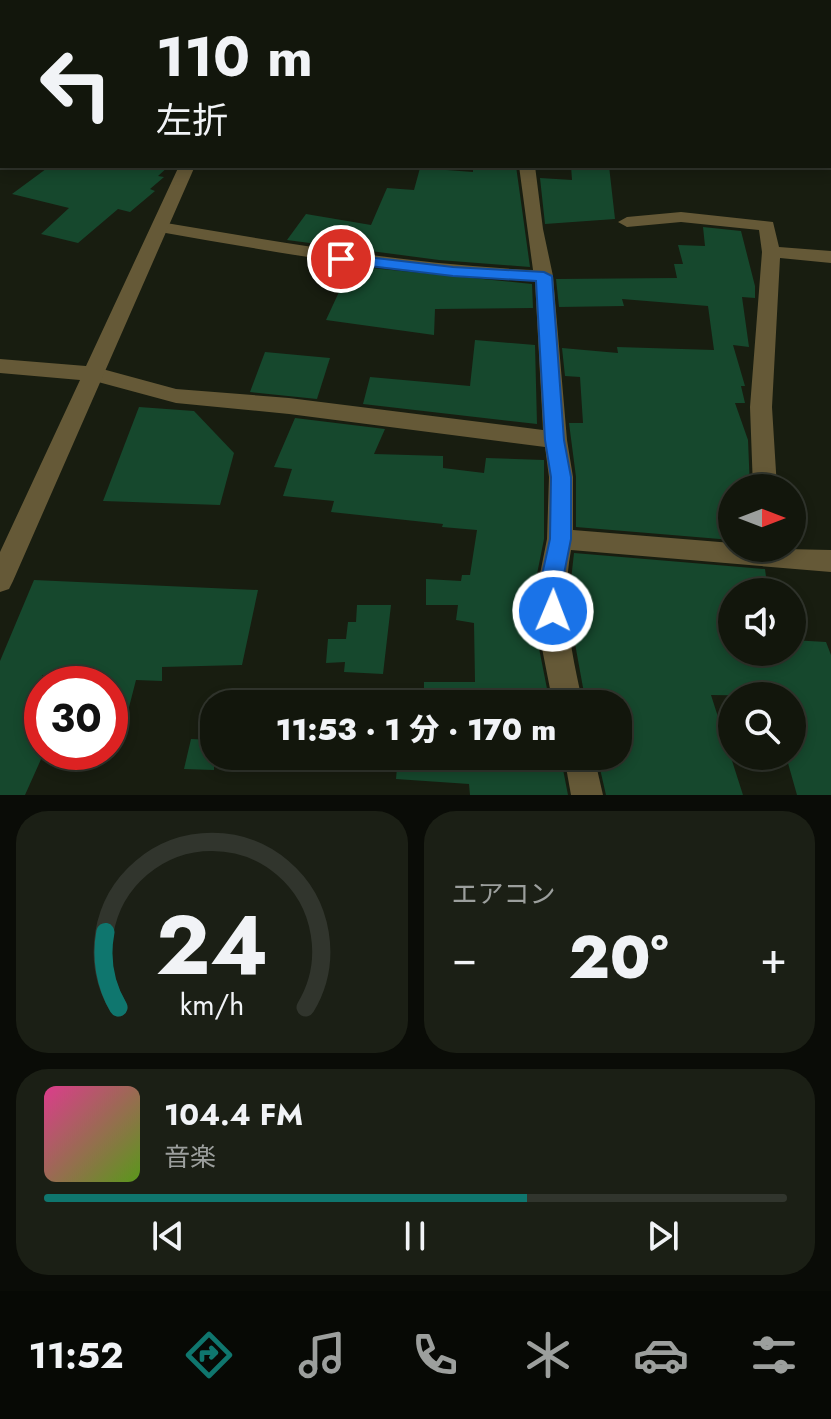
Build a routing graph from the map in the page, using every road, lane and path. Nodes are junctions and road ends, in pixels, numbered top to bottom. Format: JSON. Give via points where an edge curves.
{"nodes":[{"id":1,"x":186,"y":168,"type":"edge"},
{"id":2,"x":527,"y":168,"type":"edge"},
{"id":3,"x":627,"y":222,"type":"dead end"},
{"id":4,"x":160,"y":227,"type":"junction"},
{"id":5,"x":771,"y":252,"type":"junction"},
{"id":6,"x":831,"y":257,"type":"edge"},
{"id":7,"x":544,"y":276,"type":"junction"},
{"id":8,"x":0,"y":366,"type":"edge"},
{"id":9,"x":95,"y":374,"type":"junction"},
{"id":10,"x":555,"y":440,"type":"junction"},
{"id":11,"x":764,"y":474,"type":"edge"},
{"id":12,"x":560,"y":539,"type":"junction"},
{"id":13,"x":718,"y":549,"type":"edge"},
{"id":14,"x":806,"y":561,"type":"edge"},
{"id":15,"x":830,"y":566,"type":"edge"},
{"id":16,"x":0,"y":581,"type":"edge"},
{"id":17,"x":565,"y":690,"type":"edge"},
{"id":18,"x":582,"y":770,"type":"edge"},
{"id":19,"x":587,"y":795,"type":"edge"}],
"edges":[{"from":1,"to":4,"type":"street"},
{"from":2,"to":7,"type":"street"},
{"from":3,"to":5,"type":"street","via":[[681,217],[767,226]]},
{"from":4,"to":7,"type":"street","via":[[363,262]]},
{"from":4,"to":9,"type":"street"},
{"from":5,"to":6,"type":"street"},
{"from":5,"to":11,"type":"street","via":[[761,407]]},
{"from":7,"to":10,"type":"street"},
{"from":8,"to":9,"type":"street"},
{"from":9,"to":10,"type":"street","via":[[176,396]]},
{"from":9,"to":16,"type":"street"},
{"from":10,"to":12,"type":"street","via":[[561,477]]},
{"from":12,"to":13,"type":"street"},
{"from":12,"to":17,"type":"street","via":[[551,584],[554,638]]},
{"from":14,"to":15,"type":"street"},
{"from":18,"to":19,"type":"street"}]}
